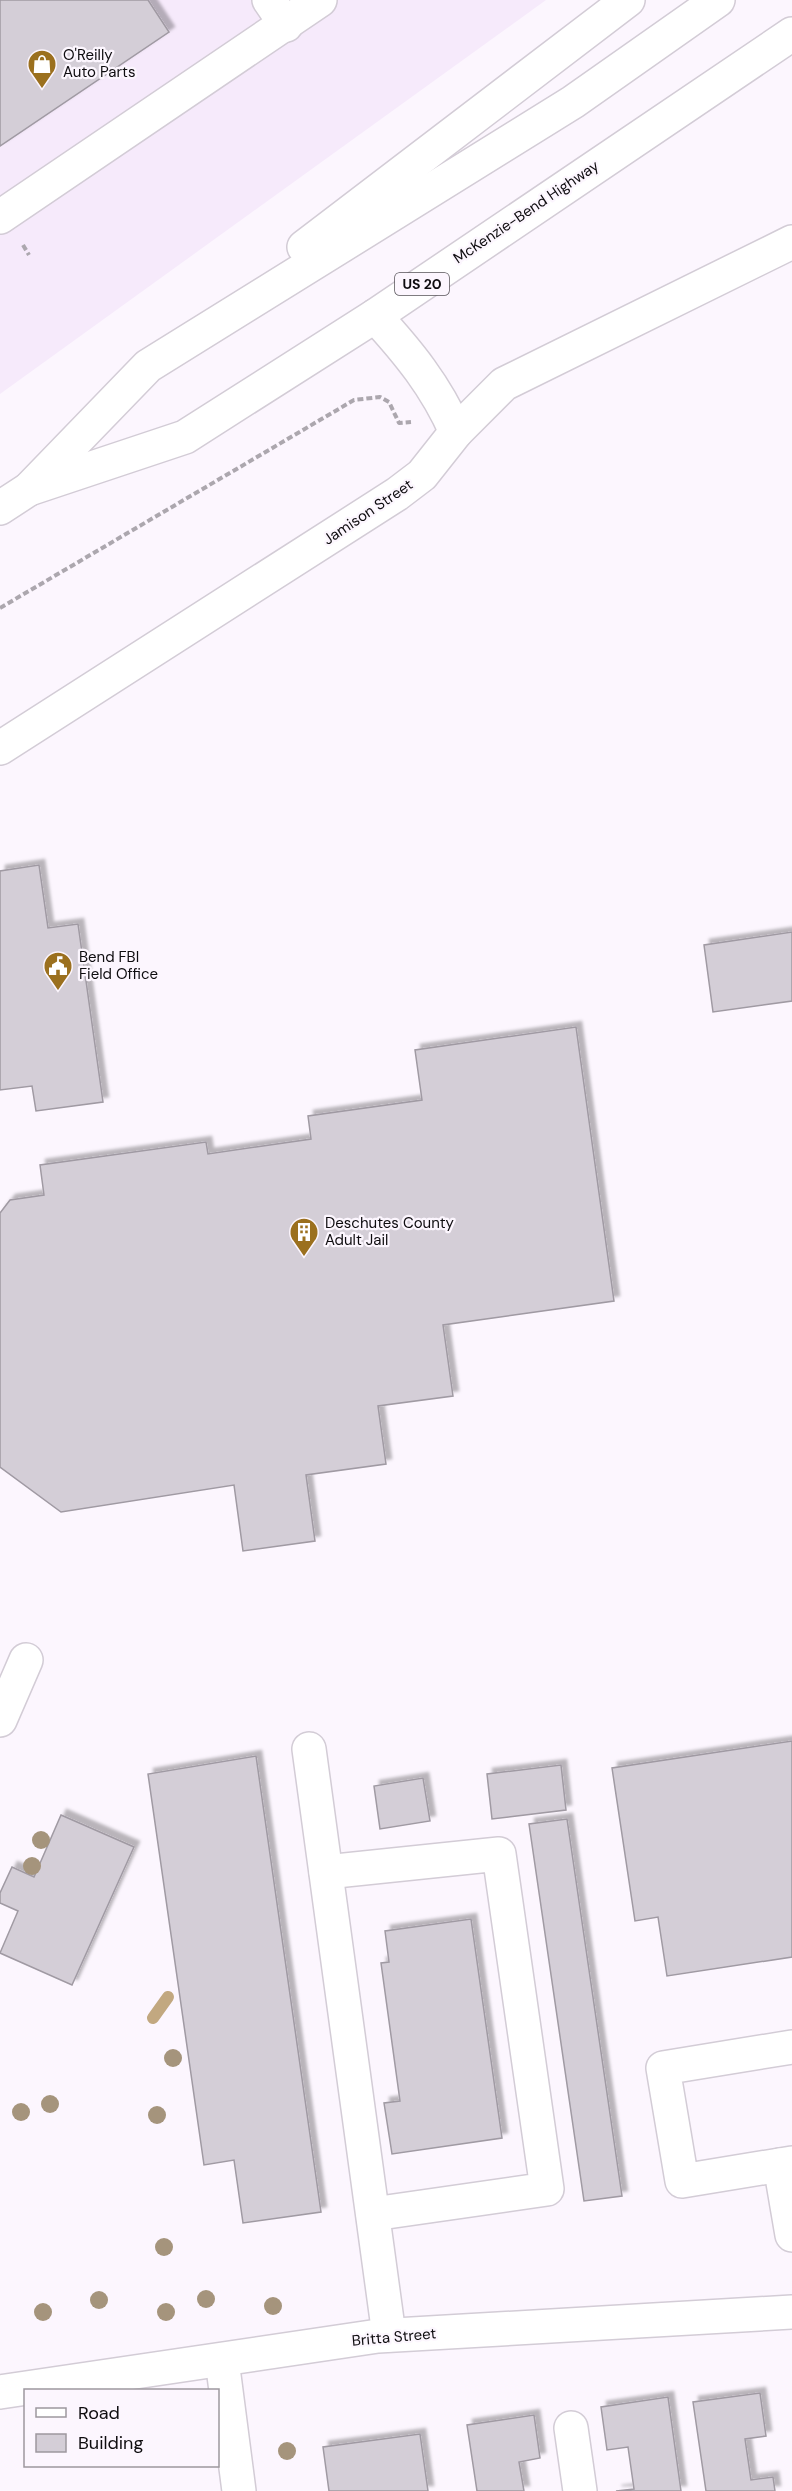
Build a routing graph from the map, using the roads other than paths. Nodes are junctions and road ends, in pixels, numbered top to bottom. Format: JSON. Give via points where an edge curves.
{"nodes":[{"id":1,"x":320,"y":0,"type":"edge"},
{"id":2,"x":628,"y":0,"type":"edge"},
{"id":3,"x":718,"y":0,"type":"edge"},
{"id":4,"x":278,"y":12,"type":"edge"},
{"id":5,"x":792,"y":34,"type":"edge"},
{"id":6,"x":0,"y":217,"type":"edge"},
{"id":7,"x":792,"y":242,"type":"edge"},
{"id":8,"x":375,"y":316,"type":"junction"},
{"id":9,"x":148,"y":366,"type":"junction"},
{"id":10,"x":453,"y":425,"type":"junction"},
{"id":11,"x":29,"y":489,"type":"junction"},
{"id":12,"x":0,"y":508,"type":"edge"},
{"id":13,"x":0,"y":748,"type":"edge"},
{"id":14,"x":26,"y":1660,"type":"dead end"},
{"id":15,"x":0,"y":1720,"type":"edge"},
{"id":16,"x":309,"y":1749,"type":"dead end"},
{"id":17,"x":326,"y":1872,"type":"junction"},
{"id":18,"x":792,"y":2047,"type":"edge"},
{"id":19,"x":786,"y":2164,"type":"edge"},
{"id":20,"x":373,"y":2214,"type":"junction"},
{"id":21,"x":792,"y":2235,"type":"edge"},
{"id":22,"x":792,"y":2312,"type":"edge"},
{"id":23,"x":389,"y":2335,"type":"junction"},
{"id":24,"x":222,"y":2360,"type":"junction"},
{"id":25,"x":0,"y":2392,"type":"edge"},
{"id":26,"x":571,"y":2428,"type":"dead end"},
{"id":27,"x":239,"y":2491,"type":"edge"},
{"id":28,"x":580,"y":2491,"type":"edge"}],
"edges":[{"from":1,"to":4,"type":"main road"},
{"from":2,"to":9,"type":"main road"},
{"from":3,"to":9,"type":"main road","name":"McKenzie-Bend Highway","number":"US 20","via":[[573,102]]},
{"from":4,"to":6,"type":"main road"},
{"from":5,"to":8,"type":"main road","name":"McKenzie-Bend Highway","number":"US 20"},
{"from":7,"to":10,"type":"main road","name":"Jamison Street","via":[[504,384]]},
{"from":8,"to":10,"type":"main road","via":[[426,376]]},
{"from":8,"to":11,"type":"main road","name":"McKenzie-Bend Highway","number":"US 20","via":[[185,437]]},
{"from":9,"to":11,"type":"main road","name":"McKenzie-Bend Highway","number":"US 20"},
{"from":10,"to":13,"type":"main road","name":"Jamison Street","via":[[422,476],[398,494]]},
{"from":11,"to":12,"type":"main road","name":"McKenzie-Bend Highway","number":"US 20"},
{"from":14,"to":15,"type":"main road"},
{"from":16,"to":17,"type":"main road"},
{"from":17,"to":20,"type":"main road"},
{"from":17,"to":20,"type":"main road","via":[[499,1854],[547,2189]]},
{"from":18,"to":19,"type":"main road","via":[[663,2068],[681,2181]]},
{"from":19,"to":21,"type":"main road"},
{"from":20,"to":23,"type":"main road"},
{"from":22,"to":23,"type":"main road","name":"Britta Street"},
{"from":23,"to":24,"type":"main road","name":"Britta Street"},
{"from":24,"to":25,"type":"main road","name":"Britta Street"},
{"from":24,"to":27,"type":"main road"},
{"from":26,"to":28,"type":"main road"}]}
